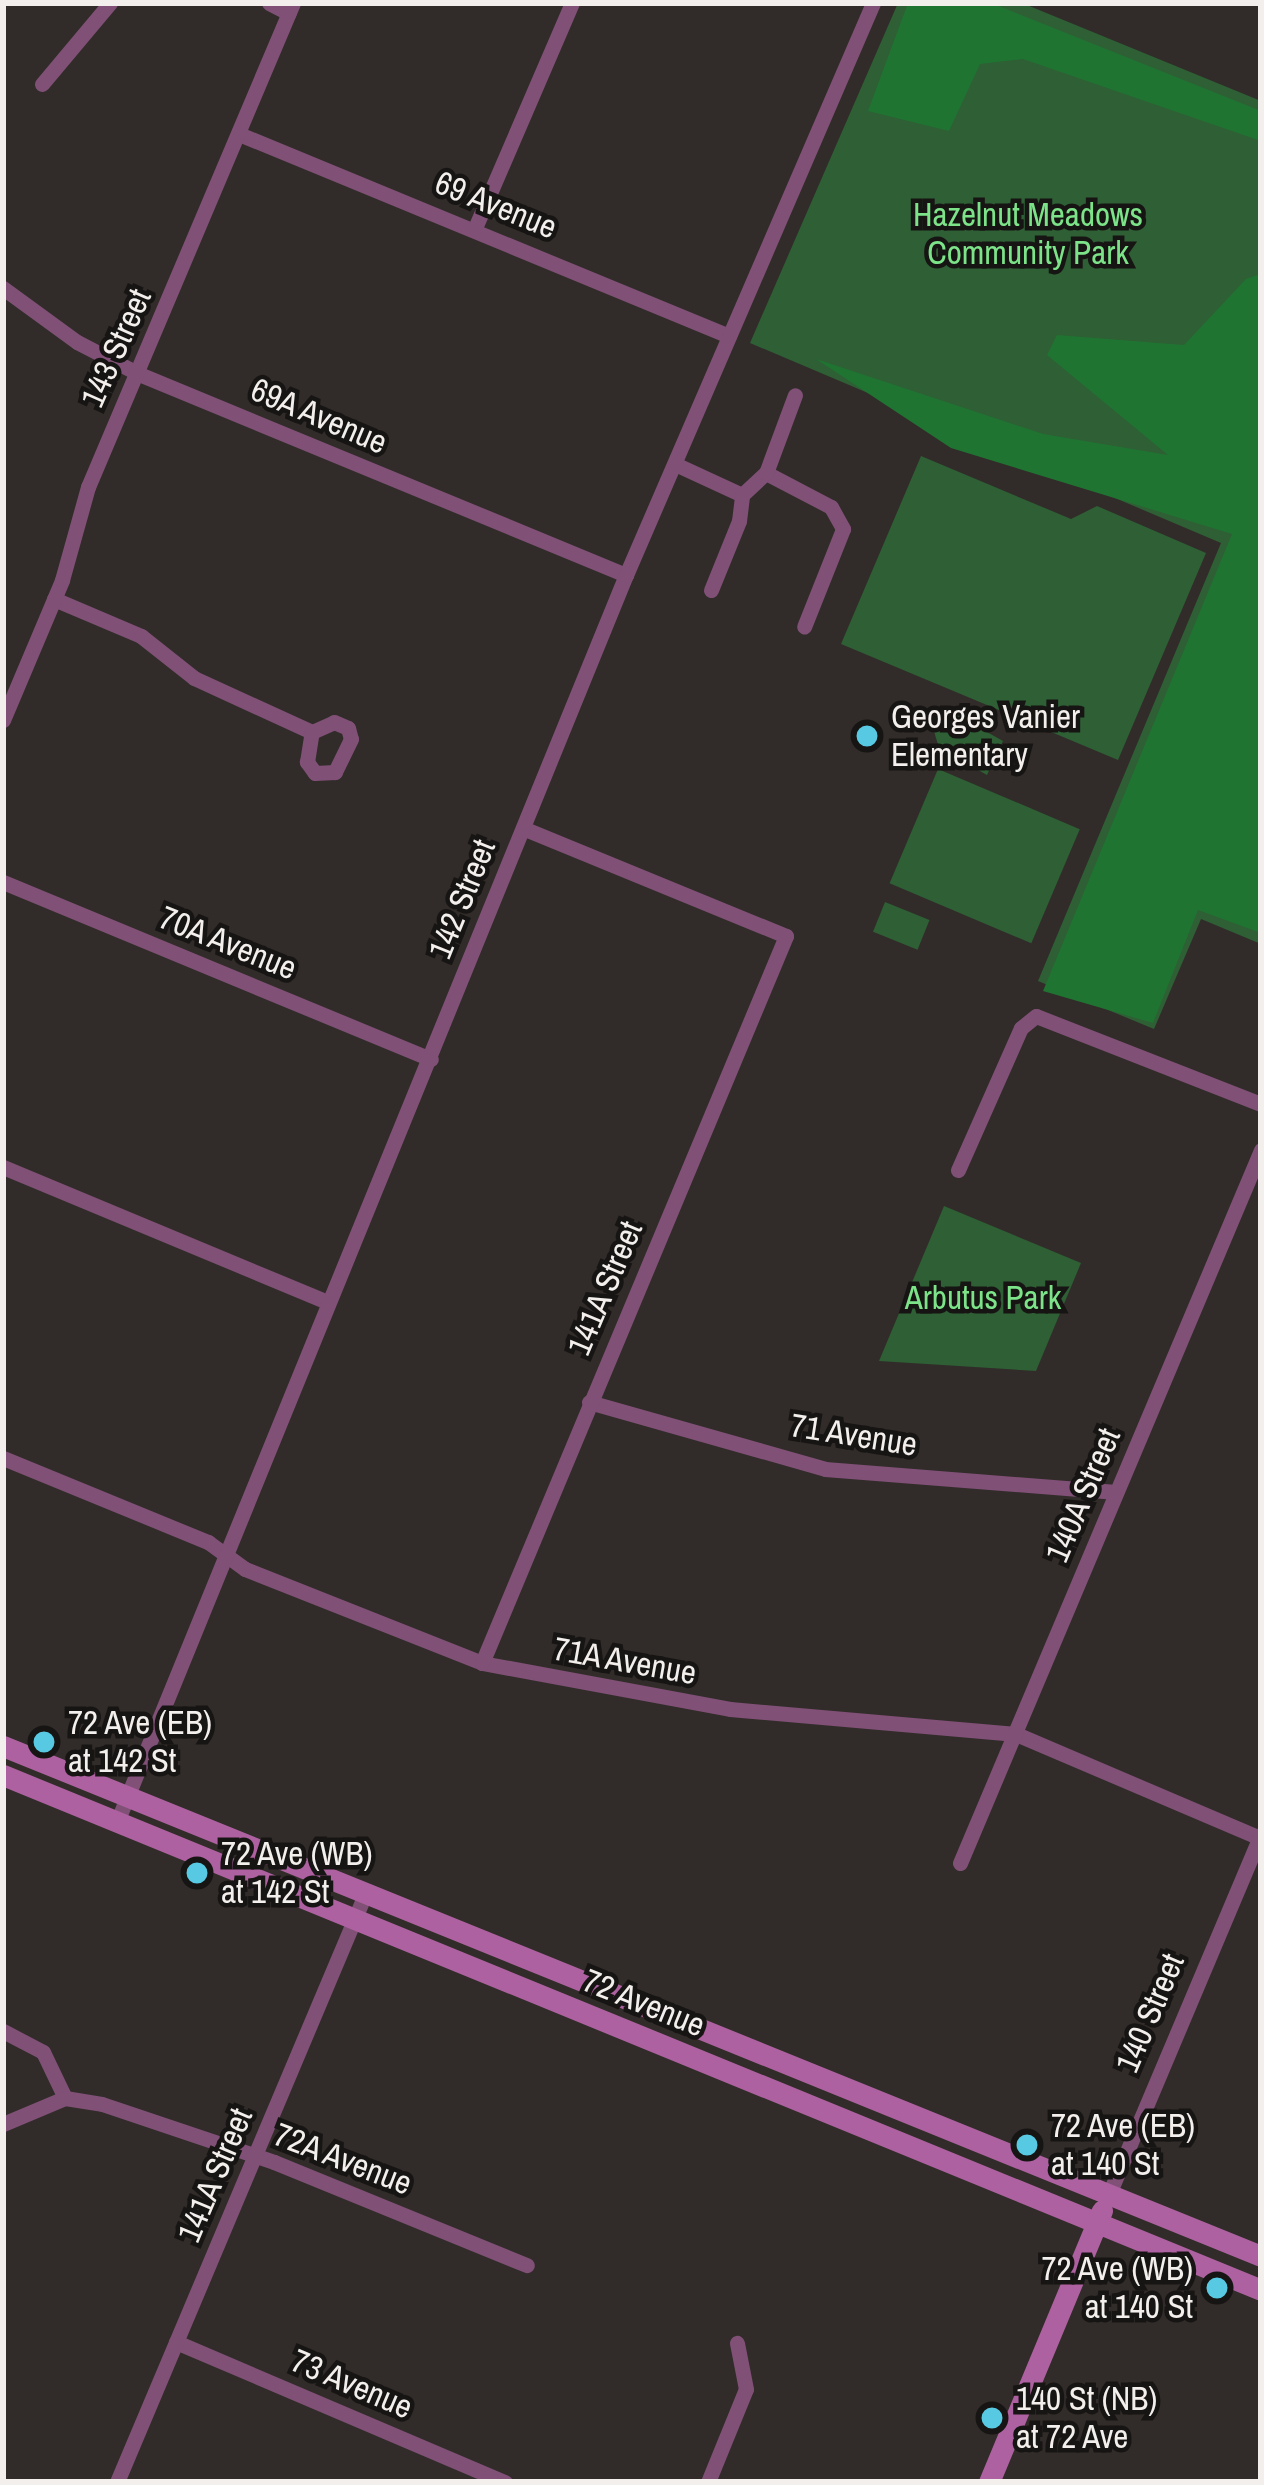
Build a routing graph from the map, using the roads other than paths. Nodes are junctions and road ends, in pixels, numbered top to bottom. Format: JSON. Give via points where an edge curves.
{"nodes":[{"id":1,"x":110,"y":3,"type":"edge"},
{"id":2,"x":269,"y":3,"type":"edge"},
{"id":3,"x":572,"y":3,"type":"edge"},
{"id":4,"x":873,"y":3,"type":"edge"},
{"id":5,"x":291,"y":8,"type":"edge"},
{"id":6,"x":42,"y":83,"type":"dead end"},
{"id":7,"x":239,"y":134,"type":"junction"},
{"id":8,"x":476,"y":228,"type":"junction"},
{"id":9,"x":3,"y":288,"type":"edge"},
{"id":10,"x":729,"y":336,"type":"junction"},
{"id":11,"x":139,"y":374,"type":"junction"},
{"id":12,"x":794,"y":395,"type":"dead end"},
{"id":13,"x":675,"y":464,"type":"junction"},
{"id":14,"x":766,"y":473,"type":"junction"},
{"id":15,"x":742,"y":495,"type":"junction"},
{"id":16,"x":626,"y":575,"type":"junction"},
{"id":17,"x":711,"y":590,"type":"dead end"},
{"id":18,"x":54,"y":599,"type":"junction"},
{"id":19,"x":804,"y":627,"type":"dead end"},
{"id":20,"x":3,"y":720,"type":"edge"},
{"id":21,"x":312,"y":732,"type":"dead end"},
{"id":22,"x":523,"y":828,"type":"junction"},
{"id":23,"x":3,"y":882,"type":"edge"},
{"id":24,"x":430,"y":1059,"type":"junction"},
{"id":25,"x":1261,"y":1104,"type":"edge"},
{"id":26,"x":1261,"y":1150,"type":"edge"},
{"id":27,"x":3,"y":1167,"type":"edge"},
{"id":28,"x":958,"y":1170,"type":"dead end"},
{"id":29,"x":328,"y":1302,"type":"junction"},
{"id":30,"x":589,"y":1402,"type":"junction"},
{"id":31,"x":3,"y":1458,"type":"edge"},
{"id":32,"x":1116,"y":1492,"type":"junction"},
{"id":33,"x":226,"y":1554,"type":"junction"},
{"id":34,"x":482,"y":1664,"type":"junction"},
{"id":35,"x":1016,"y":1734,"type":"junction"},
{"id":36,"x":3,"y":1746,"type":"edge"},
{"id":37,"x":3,"y":1775,"type":"edge"},
{"id":38,"x":128,"y":1796,"type":"junction"},
{"id":39,"x":117,"y":1822,"type":"junction"},
{"id":40,"x":1260,"y":1836,"type":"edge"},
{"id":41,"x":960,"y":1863,"type":"dead end"},
{"id":42,"x":366,"y":1892,"type":"junction"},
{"id":43,"x":355,"y":1920,"type":"junction"},
{"id":44,"x":3,"y":2031,"type":"edge"},
{"id":45,"x":65,"y":2098,"type":"junction"},
{"id":46,"x":3,"y":2124,"type":"edge"},
{"id":47,"x":255,"y":2156,"type":"junction"},
{"id":48,"x":1109,"y":2194,"type":"junction"},
{"id":49,"x":1096,"y":2223,"type":"junction"},
{"id":50,"x":1261,"y":2256,"type":"edge"},
{"id":51,"x":527,"y":2265,"type":"dead end"},
{"id":52,"x":1261,"y":2290,"type":"edge"},
{"id":53,"x":176,"y":2342,"type":"junction"},
{"id":54,"x":737,"y":2343,"type":"dead end"},
{"id":55,"x":118,"y":2482,"type":"edge"},
{"id":56,"x":505,"y":2482,"type":"edge"},
{"id":57,"x":708,"y":2482,"type":"edge"},
{"id":58,"x":989,"y":2482,"type":"edge"}],
"edges":[{"from":1,"to":6,"type":"street"},
{"from":2,"to":5,"type":"street"},
{"from":3,"to":8,"type":"street"},
{"from":4,"to":10,"type":"street","name":"142 Street"},
{"from":5,"to":7,"type":"street","name":"143 Street"},
{"from":7,"to":8,"type":"street","name":"69 Avenue"},
{"from":7,"to":11,"type":"street","name":"143 Street"},
{"from":8,"to":10,"type":"street","name":"69 Avenue"},
{"from":9,"to":11,"type":"street","name":"69A Avenue","via":[[76,342]]},
{"from":10,"to":13,"type":"street","name":"142 Street"},
{"from":11,"to":16,"type":"street","name":"69A Avenue"},
{"from":11,"to":18,"type":"street","name":"143 Street","via":[[88,487]]},
{"from":12,"to":14,"type":"street"},
{"from":13,"to":15,"type":"street"},
{"from":13,"to":16,"type":"street","name":"142 Street"},
{"from":14,"to":15,"type":"street"},
{"from":14,"to":19,"type":"street","via":[[831,507],[843,530]]},
{"from":15,"to":17,"type":"street"},
{"from":16,"to":22,"type":"street","name":"142 Street"},
{"from":18,"to":20,"type":"street","name":"143 Street"},
{"from":18,"to":21,"type":"street","via":[[141,636],[194,679]]},
{"from":22,"to":24,"type":"street","name":"142 Street"},
{"from":22,"to":30,"type":"street","name":"141A Street","via":[[786,937]]},
{"from":23,"to":24,"type":"street","name":"70A Avenue"},
{"from":24,"to":29,"type":"street","name":"142 Street"},
{"from":25,"to":28,"type":"street","via":[[1028,1018]]},
{"from":26,"to":32,"type":"street","name":"140A Street"},
{"from":27,"to":29,"type":"street"},
{"from":29,"to":33,"type":"street","name":"142 Street"},
{"from":30,"to":32,"type":"street","name":"71 Avenue","via":[[825,1468]]},
{"from":30,"to":34,"type":"street","name":"141A Street"},
{"from":31,"to":33,"type":"street","name":"71A Avenue"},
{"from":32,"to":35,"type":"street","name":"140A Street"},
{"from":33,"to":34,"type":"street","name":"71A Avenue","via":[[247,1570]]},
{"from":33,"to":38,"type":"street","name":"142 Street"},
{"from":34,"to":35,"type":"street","name":"71A Avenue","via":[[710,1706]]},
{"from":35,"to":40,"type":"street","name":"71A Avenue"},
{"from":35,"to":41,"type":"street","name":"140A Street"},
{"from":36,"to":38,"type":"main road","name":"72 Avenue"},
{"from":37,"to":39,"type":"main road","name":"72 Avenue"},
{"from":38,"to":39,"type":"street","name":"142 Street"},
{"from":38,"to":42,"type":"main road","name":"72 Avenue"},
{"from":39,"to":43,"type":"main road","name":"72 Avenue"},
{"from":40,"to":48,"type":"street","name":"140 Street"},
{"from":42,"to":43,"type":"street","name":"141A Street"},
{"from":42,"to":48,"type":"main road","name":"72 Avenue"},
{"from":43,"to":47,"type":"street","name":"141A Street"},
{"from":43,"to":49,"type":"main road","name":"72 Avenue"},
{"from":44,"to":45,"type":"street","via":[[43,2052]]},
{"from":45,"to":46,"type":"street"},
{"from":45,"to":47,"type":"street","name":"72A Avenue"},
{"from":47,"to":51,"type":"street","name":"72A Avenue"},
{"from":47,"to":53,"type":"street","name":"141A Street"},
{"from":48,"to":49,"type":"main road","name":"140 Street"},
{"from":48,"to":50,"type":"main road","name":"72 Avenue"},
{"from":49,"to":52,"type":"main road","name":"72 Avenue"},
{"from":49,"to":58,"type":"main road","name":"140 Street"},
{"from":53,"to":55,"type":"street","name":"141A Street"},
{"from":53,"to":56,"type":"street","name":"73 Avenue"},
{"from":54,"to":57,"type":"street","via":[[746,2389]]}]}
